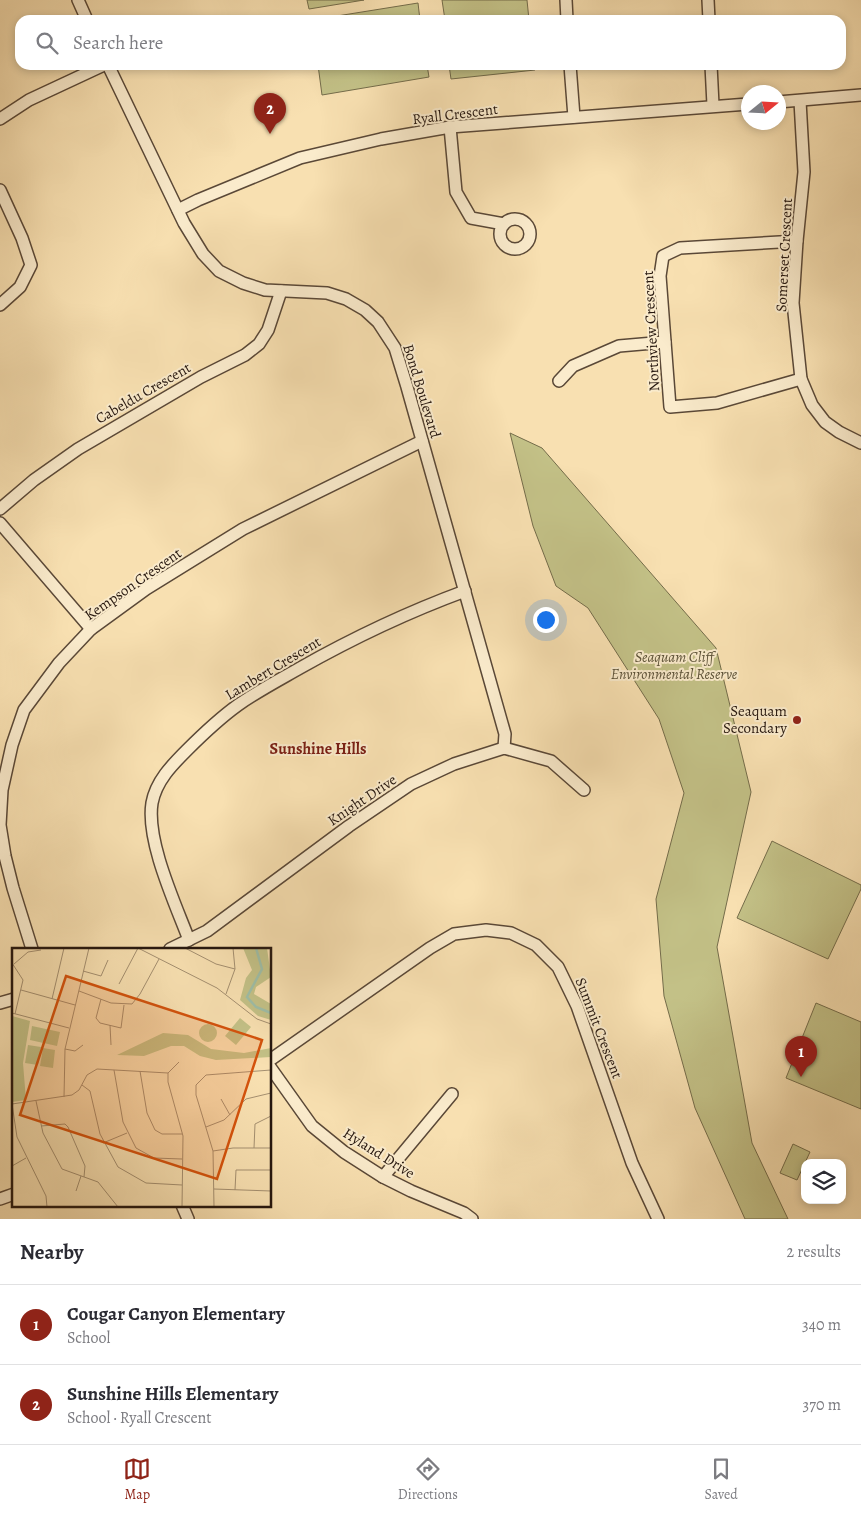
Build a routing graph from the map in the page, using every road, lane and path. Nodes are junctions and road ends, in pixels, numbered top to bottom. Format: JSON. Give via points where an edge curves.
{"nodes":[{"id":1,"x":78,"y":0,"type":"edge"},
{"id":2,"x":566,"y":0,"type":"edge"},
{"id":3,"x":708,"y":0,"type":"edge"},
{"id":4,"x":85,"y":15,"type":"edge"},
{"id":5,"x":567,"y":15,"type":"edge"},
{"id":6,"x":709,"y":15,"type":"edge"},
{"id":7,"x":93,"y":70,"type":"edge"},
{"id":8,"x":110,"y":70,"type":"edge"},
{"id":9,"x":570,"y":70,"type":"edge"},
{"id":10,"x":711,"y":70,"type":"edge"},
{"id":11,"x":861,"y":95,"type":"edge"},
{"id":12,"x":800,"y":101,"type":"junction"},
{"id":13,"x":786,"y":102,"type":"edge"},
{"id":14,"x":741,"y":104,"type":"edge"},
{"id":15,"x":713,"y":106,"type":"junction"},
{"id":16,"x":574,"y":117,"type":"junction"},
{"id":17,"x":0,"y":118,"type":"edge"},
{"id":18,"x":450,"y":127,"type":"junction"},
{"id":19,"x":0,"y":190,"type":"edge"},
{"id":20,"x":178,"y":210,"type":"junction"},
{"id":21,"x":504,"y":224,"type":"dead end"},
{"id":22,"x":797,"y":241,"type":"junction"},
{"id":23,"x":281,"y":291,"type":"junction"},
{"id":24,"x":0,"y":305,"type":"edge"},
{"id":25,"x":665,"y":342,"type":"junction"},
{"id":26,"x":801,"y":379,"type":"junction"},
{"id":27,"x":559,"y":381,"type":"dead end"},
{"id":28,"x":422,"y":441,"type":"junction"},
{"id":29,"x":861,"y":443,"type":"edge"},
{"id":30,"x":0,"y":509,"type":"edge"},
{"id":31,"x":0,"y":523,"type":"edge"},
{"id":32,"x":465,"y":592,"type":"junction"},
{"id":33,"x":92,"y":629,"type":"junction"},
{"id":34,"x":504,"y":748,"type":"junction"},
{"id":35,"x":584,"y":790,"type":"dead end"},
{"id":36,"x":189,"y":940,"type":"junction"},
{"id":37,"x":32,"y":948,"type":"edge"},
{"id":38,"x":172,"y":948,"type":"edge"},
{"id":39,"x":271,"y":1059,"type":"edge"},
{"id":40,"x":271,"y":1068,"type":"edge"},
{"id":41,"x":452,"y":1094,"type":"dead end"},
{"id":42,"x":383,"y":1177,"type":"junction"},
{"id":43,"x":12,"y":1195,"type":"edge"},
{"id":44,"x":0,"y":1199,"type":"edge"},
{"id":45,"x":182,"y":1206,"type":"edge"},
{"id":46,"x":188,"y":1219,"type":"edge"},
{"id":47,"x":472,"y":1219,"type":"edge"},
{"id":48,"x":658,"y":1219,"type":"edge"}],
"edges":[{"from":1,"to":4,"type":"street"},
{"from":2,"to":5,"type":"street"},
{"from":3,"to":6,"type":"street"},
{"from":7,"to":17,"type":"street","via":[[29,100]]},
{"from":8,"to":20,"type":"street","name":"Bond Boulevard"},
{"from":9,"to":16,"type":"street"},
{"from":10,"to":15,"type":"street"},
{"from":11,"to":12,"type":"street"},
{"from":12,"to":13,"type":"street"},
{"from":12,"to":22,"type":"street","name":"Somerset Crescent","via":[[804,172]]},
{"from":14,"to":15,"type":"street","name":"Ryall Crescent"},
{"from":15,"to":16,"type":"street","name":"Ryall Crescent"},
{"from":16,"to":18,"type":"street","name":"Ryall Crescent"},
{"from":18,"to":20,"type":"street","name":"Ryall Crescent","via":[[300,158]]},
{"from":18,"to":21,"type":"street","via":[[456,192],[471,218]]},
{"from":19,"to":24,"type":"street","via":[[31,265],[20,287]]},
{"from":20,"to":23,"type":"street","name":"Bond Boulevard","via":[[203,254],[219,271],[243,284]]},
{"from":22,"to":25,"type":"street","name":"Northview Crescent","via":[[680,248],[663,256],[660,276]]},
{"from":22,"to":26,"type":"street","name":"Somerset Crescent","via":[[793,303]]},
{"from":23,"to":28,"type":"street","name":"Bond Boulevard","via":[[327,293],[346,299],[378,322],[395,348]]},
{"from":23,"to":30,"type":"street","name":"Cabeldu Crescent","via":[[268,330],[259,344],[78,449]]},
{"from":25,"to":26,"type":"street","name":"Northview Crescent","via":[[670,406],[717,403]]},
{"from":25,"to":27,"type":"street","via":[[619,346],[573,366]]},
{"from":26,"to":29,"type":"street","name":"Somerset Crescent","via":[[812,405],[825,422]]},
{"from":28,"to":32,"type":"street","name":"Bond Boulevard"},
{"from":28,"to":33,"type":"street","name":"Kempson Crescent","via":[[243,529],[146,589]]},
{"from":31,"to":33,"type":"street"},
{"from":32,"to":34,"type":"street","name":"Bond Boulevard","via":[[505,734]]},
{"from":32,"to":36,"type":"street","name":"Lambert Crescent","via":[[426,605],[333,649],[238,705],[164,775],[152,803],[152,828],[158,858]]},
{"from":33,"to":37,"type":"street","name":"Kempson Crescent","via":[[59,663],[24,710],[2,790],[0,825],[5,856]]},
{"from":34,"to":35,"type":"street","via":[[550,760]]},
{"from":34,"to":36,"type":"street","name":"Knight Drive","via":[[454,764],[411,784]]},
{"from":36,"to":38,"type":"street","name":"Knight Drive"},
{"from":39,"to":48,"type":"street","name":"Summit Crescent","via":[[454,934],[486,930],[511,933],[536,945],[558,967],[577,1006],[632,1163]]},
{"from":40,"to":42,"type":"street","name":"Hyland Drive","via":[[312,1126]]},
{"from":41,"to":42,"type":"street"},
{"from":42,"to":47,"type":"street","name":"Hyland Drive"},
{"from":43,"to":44,"type":"street"},
{"from":45,"to":46,"type":"street"}]}
